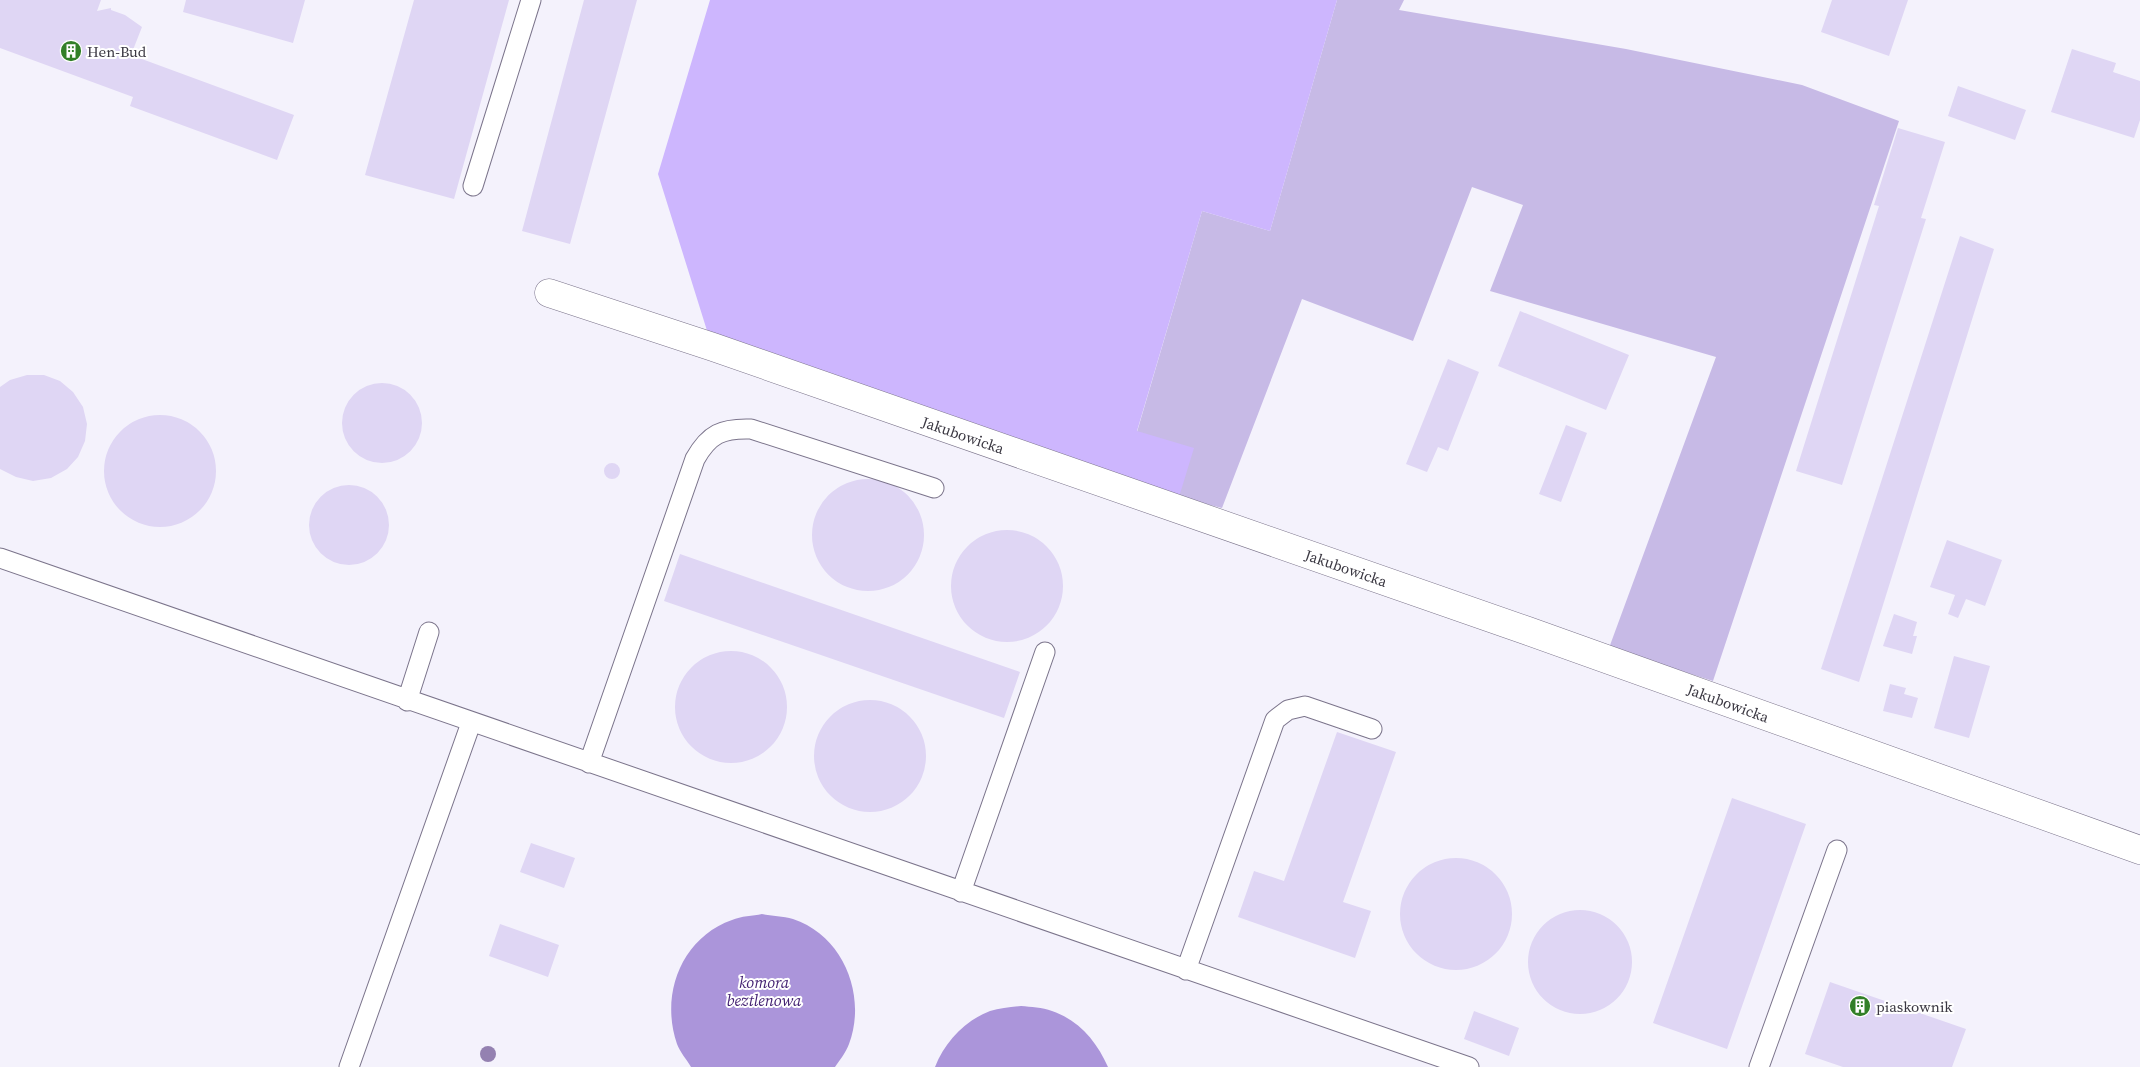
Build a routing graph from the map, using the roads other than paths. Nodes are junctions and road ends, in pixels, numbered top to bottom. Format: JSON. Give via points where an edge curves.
{"nodes":[{"id":1,"x":531,"y":0,"type":"edge"},
{"id":2,"x":472,"y":186,"type":"dead end"},
{"id":3,"x":550,"y":293,"type":"dead end"},
{"id":4,"x":934,"y":488,"type":"dead end"},
{"id":5,"x":0,"y":558,"type":"edge"},
{"id":6,"x":429,"y":632,"type":"dead end"},
{"id":7,"x":1045,"y":652,"type":"dead end"},
{"id":8,"x":407,"y":701,"type":"junction"},
{"id":9,"x":471,"y":723,"type":"junction"},
{"id":10,"x":1372,"y":729,"type":"dead end"},
{"id":11,"x":589,"y":763,"type":"junction"},
{"id":12,"x":1837,"y":850,"type":"dead end"},
{"id":13,"x":2140,"y":850,"type":"edge"},
{"id":14,"x":961,"y":892,"type":"junction"},
{"id":15,"x":1186,"y":970,"type":"junction"},
{"id":16,"x":349,"y":1067,"type":"edge"},
{"id":17,"x":1469,"y":1067,"type":"edge"},
{"id":18,"x":1759,"y":1067,"type":"edge"}],
"edges":[{"from":1,"to":2,"type":"lane"},
{"from":3,"to":13,"type":"street","name":"Jakubowicka","via":[[1500,621]]},
{"from":4,"to":11,"type":"lane","via":[[751,429],[734,428],[718,433],[702,446],[695,459]]},
{"from":5,"to":8,"type":"lane"},
{"from":6,"to":8,"type":"lane"},
{"from":7,"to":14,"type":"lane"},
{"from":8,"to":9,"type":"lane"},
{"from":9,"to":11,"type":"lane"},
{"from":9,"to":16,"type":"lane"},
{"from":10,"to":15,"type":"lane","via":[[1304,706],[1288,710],[1275,720]]},
{"from":11,"to":14,"type":"lane"},
{"from":12,"to":18,"type":"lane"},
{"from":14,"to":15,"type":"lane"},
{"from":15,"to":17,"type":"lane"}]}
